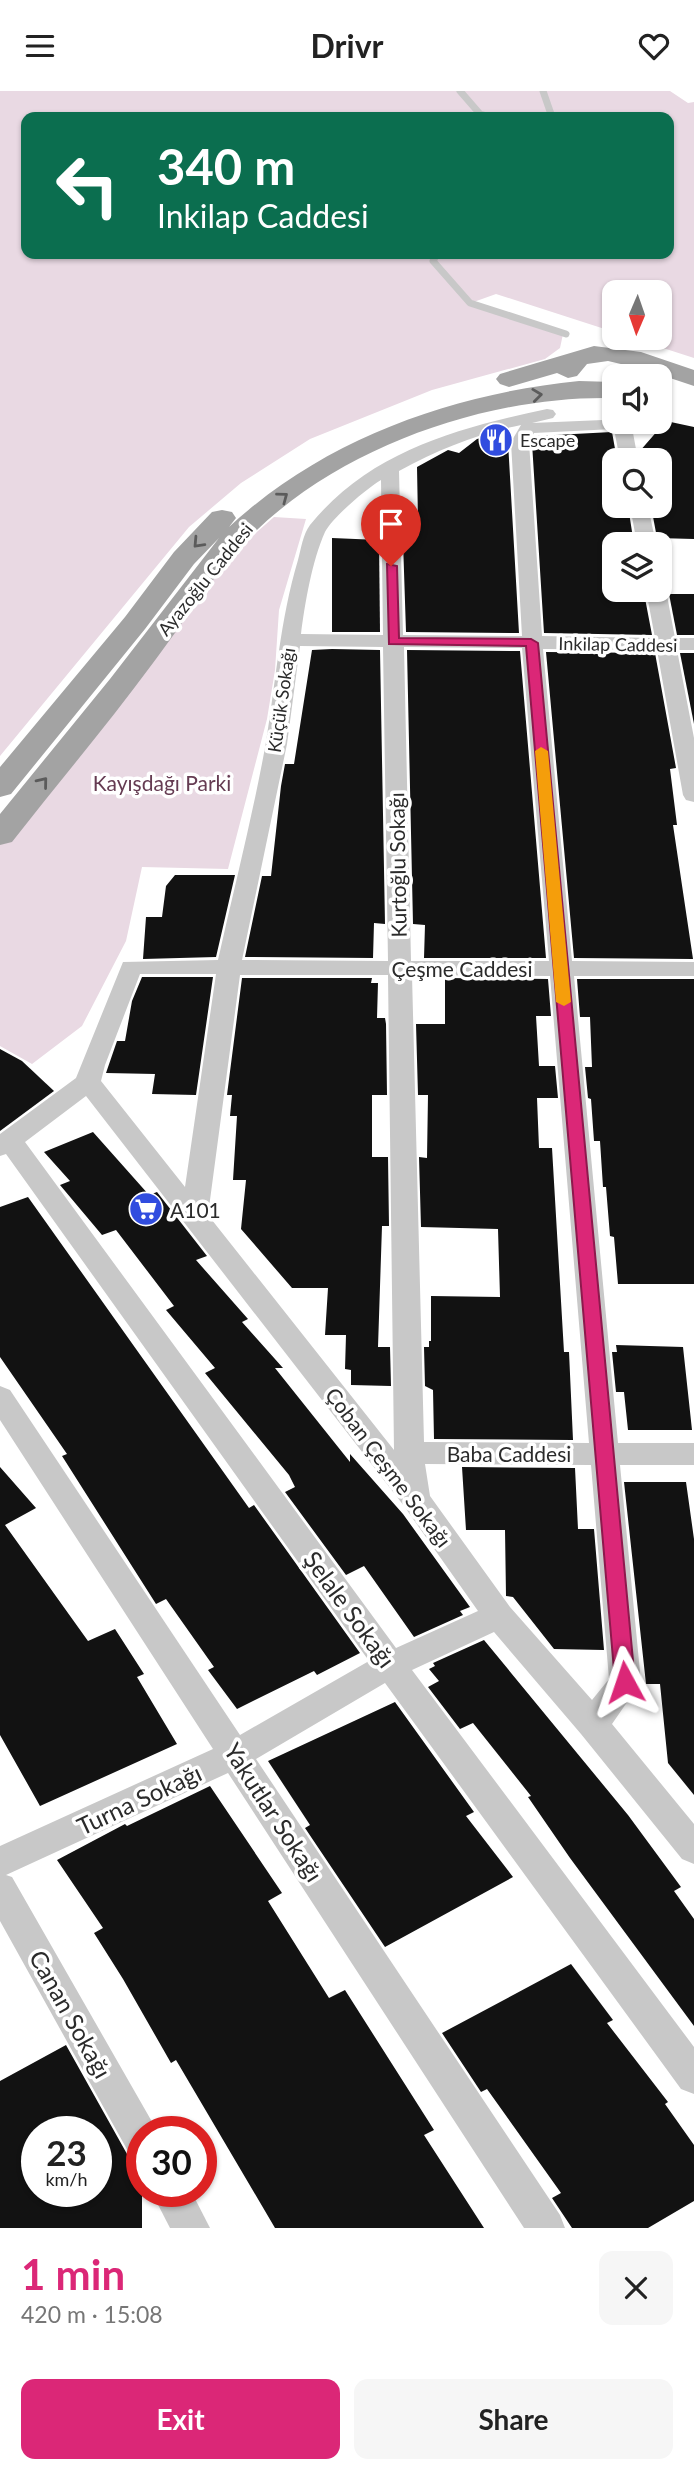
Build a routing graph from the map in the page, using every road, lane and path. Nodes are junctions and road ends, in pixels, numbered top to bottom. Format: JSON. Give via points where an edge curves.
{"nodes":[{"id":1,"x":460,"y":91,"type":"edge"},
{"id":2,"x":543,"y":91,"type":"edge"},
{"id":3,"x":478,"y":112,"type":"edge"},
{"id":4,"x":550,"y":112,"type":"edge"},
{"id":5,"x":434,"y":259,"type":"edge"},
{"id":6,"x":566,"y":334,"type":"dead end"},
{"id":7,"x":584,"y":357,"type":"junction"},
{"id":8,"x":637,"y":364,"type":"edge"},
{"id":9,"x":602,"y":392,"type":"edge"},
{"id":10,"x":602,"y":395,"type":"edge"},
{"id":11,"x":602,"y":397,"type":"edge"},
{"id":12,"x":602,"y":425,"type":"edge"},
{"id":13,"x":390,"y":466,"type":"junction"},
{"id":14,"x":658,"y":602,"type":"edge"},
{"id":15,"x":290,"y":640,"type":"junction"},
{"id":16,"x":393,"y":641,"type":"junction"},
{"id":17,"x":531,"y":643,"type":"junction"},
{"id":18,"x":667,"y":644,"type":"junction"},
{"id":19,"x":694,"y":644,"type":"edge"},
{"id":20,"x":0,"y":787,"type":"edge"},
{"id":21,"x":694,"y":795,"type":"edge"},
{"id":22,"x":0,"y":835,"type":"edge"},
{"id":23,"x":229,"y":967,"type":"junction"},
{"id":24,"x":398,"y":968,"type":"junction"},
{"id":25,"x":561,"y":969,"type":"junction"},
{"id":26,"x":694,"y":969,"type":"edge"},
{"id":27,"x":90,"y":1074,"type":"junction"},
{"id":28,"x":5,"y":1143,"type":"edge"},
{"id":29,"x":194,"y":1216,"type":"junction"},
{"id":30,"x":0,"y":1397,"type":"edge"},
{"id":31,"x":409,"y":1453,"type":"junction"},
{"id":32,"x":605,"y":1454,"type":"junction"},
{"id":33,"x":694,"y":1454,"type":"edge"},
{"id":34,"x":415,"y":1498,"type":"junction"},
{"id":35,"x":499,"y":1616,"type":"junction"},
{"id":36,"x":390,"y":1665,"type":"junction"},
{"id":37,"x":593,"y":1724,"type":"junction"},
{"id":38,"x":236,"y":1754,"type":"junction"},
{"id":39,"x":694,"y":1849,"type":"edge"},
{"id":40,"x":0,"y":1862,"type":"edge"},
{"id":41,"x":0,"y":1888,"type":"edge"},
{"id":42,"x":694,"y":2077,"type":"edge"},
{"id":43,"x":128,"y":2116,"type":"edge"},
{"id":44,"x":179,"y":2207,"type":"edge"},
{"id":45,"x":191,"y":2228,"type":"edge"},
{"id":46,"x":546,"y":2228,"type":"edge"}],
"edges":[{"from":1,"to":3,"type":"lane"},
{"from":2,"to":4,"type":"lane"},
{"from":5,"to":6,"type":"lane","via":[[470,303]]},
{"from":7,"to":8,"type":"main road","name":"Ayazoğlu Caddesi","via":[[607,353]]},
{"from":7,"to":9,"type":"main road","via":[[573,362],[568,372]]},
{"from":7,"to":20,"type":"main road","name":"Ayazoğlu Caddesi","one_way":true,"via":[[465,390],[353,433],[299,460],[233,506],[184,558]]},
{"from":22,"to":10,"type":"main road","name":"Ayazoğlu Caddesi","one_way":true,"via":[[232,539],[306,479],[369,446],[470,407],[515,397]]},
{"from":11,"to":13,"type":"street","via":[[477,429]]},
{"from":12,"to":17,"type":"street","via":[[528,428],[520,442]]},
{"from":13,"to":15,"type":"street","name":"Küçük Sokağı","via":[[361,484],[317,529],[296,600]]},
{"from":13,"to":16,"type":"street","name":"Kurtoğlu Sokağı"},
{"from":14,"to":18,"type":"street"},
{"from":15,"to":16,"type":"street","name":"Inkilap Caddesi"},
{"from":15,"to":23,"type":"street","name":"Küçük Sokağı","via":[[276,744]]},
{"from":16,"to":17,"type":"street","name":"Inkilap Caddesi"},
{"from":16,"to":24,"type":"street","name":"Kurtoğlu Sokağı"},
{"from":17,"to":18,"type":"street","name":"Inkilap Caddesi"},
{"from":17,"to":25,"type":"street"},
{"from":18,"to":19,"type":"street","name":"Inkilap Caddesi"},
{"from":18,"to":21,"type":"street"},
{"from":23,"to":24,"type":"street","name":"Çeşme Caddesi"},
{"from":23,"to":27,"type":"street","via":[[131,967]]},
{"from":23,"to":29,"type":"street","name":"Küçük Sokağı"},
{"from":24,"to":25,"type":"street","name":"Çeşme Caddesi"},
{"from":24,"to":31,"type":"street","name":"Kurtoğlu Sokağı"},
{"from":25,"to":26,"type":"street","name":"Çeşme Caddesi"},
{"from":25,"to":32,"type":"street"},
{"from":27,"to":28,"type":"street"},
{"from":27,"to":29,"type":"street","name":"Çoban Çeşme Sokağı"},
{"from":28,"to":36,"type":"street","name":"Şelale Sokağı"},
{"from":29,"to":34,"type":"street","name":"Çoban Çeşme Sokağı"},
{"from":30,"to":38,"type":"street","name":"Yakutlar Sokağı"},
{"from":31,"to":32,"type":"street","name":"Baba Caddesi"},
{"from":31,"to":34,"type":"street","name":"Kurtoğlu Sokağı"},
{"from":32,"to":33,"type":"street","name":"Baba Caddesi"},
{"from":32,"to":37,"type":"street","via":[[625,1682]]},
{"from":34,"to":35,"type":"street","name":"Çoban Çeşme Sokağı"},
{"from":35,"to":36,"type":"street","name":"Turna Sokağı"},
{"from":35,"to":37,"type":"street","name":"Çoban Çeşme Sokağı"},
{"from":36,"to":38,"type":"street","name":"Turna Sokağı"},
{"from":36,"to":42,"type":"street","name":"Şelale Sokağı"},
{"from":37,"to":39,"type":"street","name":"Çoban Çeşme Sokağı"},
{"from":38,"to":40,"type":"street","name":"Turna Sokağı"},
{"from":38,"to":46,"type":"street","name":"Yakutlar Sokağı"},
{"from":41,"to":43,"type":"street","name":"Canan Sokağı"},
{"from":44,"to":45,"type":"street"}]}
